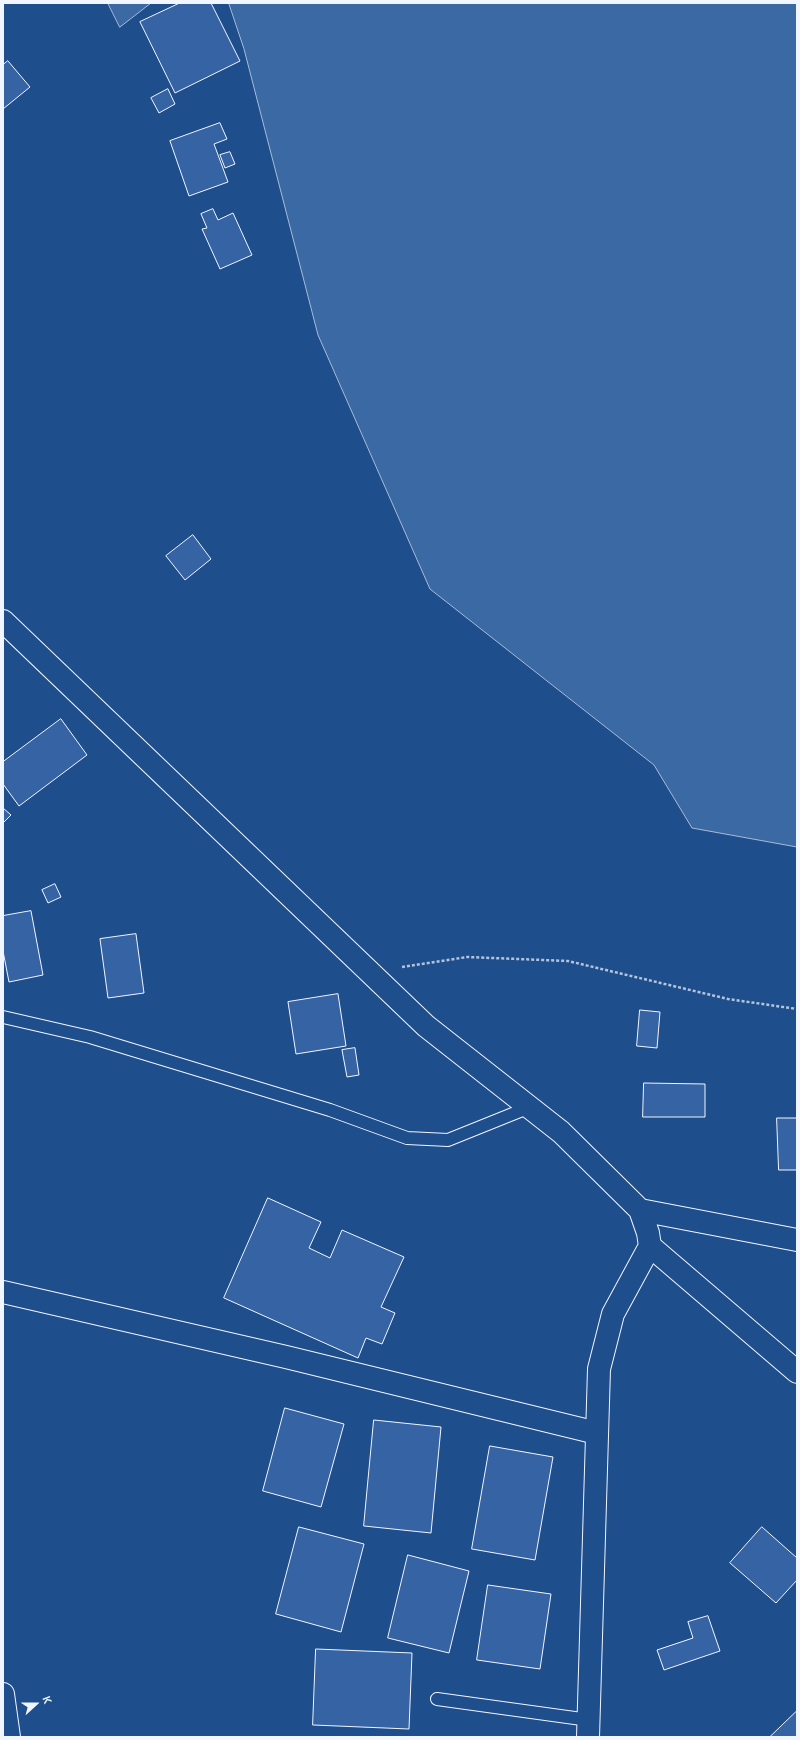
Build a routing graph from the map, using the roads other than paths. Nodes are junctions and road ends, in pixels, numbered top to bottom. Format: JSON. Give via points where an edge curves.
{"nodes":[{"id":1,"x":3,"y":621,"type":"edge"},
{"id":2,"x":3,"y":1017,"type":"edge"},
{"id":3,"x":530,"y":1107,"type":"junction"},
{"id":4,"x":640,"y":1210,"type":"junction"},
{"id":5,"x":797,"y":1240,"type":"edge"},
{"id":6,"x":650,"y":1246,"type":"junction"},
{"id":7,"x":3,"y":1292,"type":"edge"},
{"id":8,"x":797,"y":1372,"type":"edge"},
{"id":9,"x":597,"y":1433,"type":"junction"},
{"id":10,"x":3,"y":1694,"type":"edge"},
{"id":11,"x":437,"y":1699,"type":"dead end"},
{"id":12,"x":589,"y":1728,"type":"edge"},
{"id":13,"x":10,"y":1737,"type":"edge"}],
"edges":[{"from":1,"to":3,"type":"street","via":[[426,1026]]},
{"from":2,"to":3,"type":"lane","via":[[98,1040],[330,1110],[407,1138],[448,1140]]},
{"from":3,"to":4,"type":"street","via":[[561,1132]]},
{"from":4,"to":5,"type":"street"},
{"from":4,"to":6,"type":"street"},
{"from":6,"to":8,"type":"street"},
{"from":6,"to":9,"type":"street","via":[[613,1314],[599,1369]]},
{"from":7,"to":9,"type":"street"},
{"from":9,"to":12,"type":"street"},
{"from":10,"to":13,"type":"street"},
{"from":11,"to":12,"type":"lane"}]}
